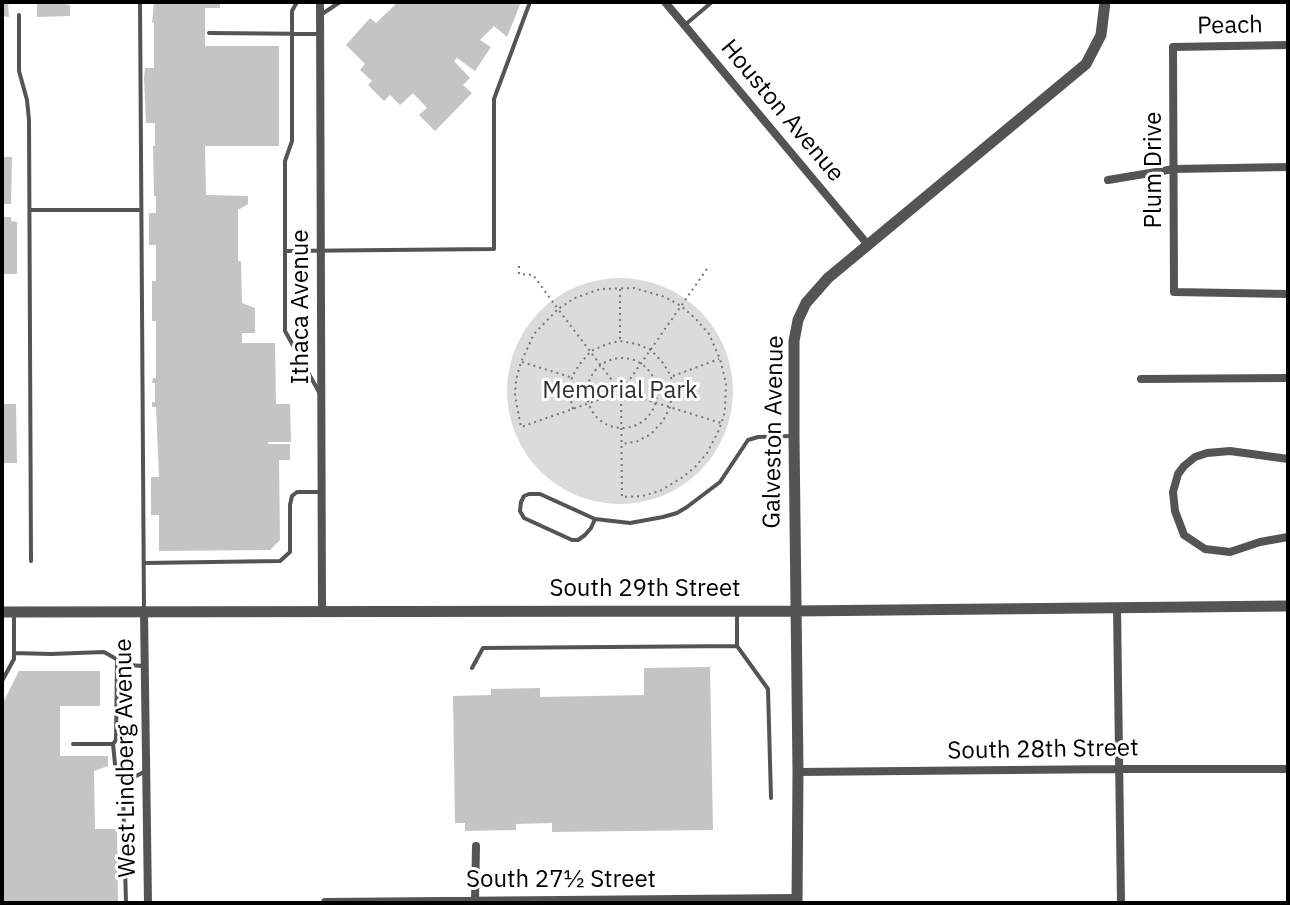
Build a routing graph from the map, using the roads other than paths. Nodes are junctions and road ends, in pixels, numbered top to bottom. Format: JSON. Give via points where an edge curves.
{"nodes":[{"id":1,"x":140,"y":2,"type":"edge"},
{"id":2,"x":297,"y":2,"type":"edge"},
{"id":3,"x":320,"y":2,"type":"edge"},
{"id":4,"x":340,"y":2,"type":"edge"},
{"id":5,"x":530,"y":2,"type":"edge"},
{"id":6,"x":665,"y":2,"type":"edge"},
{"id":7,"x":712,"y":2,"type":"edge"},
{"id":8,"x":1105,"y":2,"type":"edge"},
{"id":9,"x":19,"y":15,"type":"dead end"},
{"id":10,"x":320,"y":15,"type":"junction"},
{"id":11,"x":685,"y":26,"type":"junction"},
{"id":12,"x":209,"y":33,"type":"dead end"},
{"id":13,"x":292,"y":34,"type":"junction"},
{"id":14,"x":320,"y":34,"type":"junction"},
{"id":15,"x":1288,"y":45,"type":"edge"},
{"id":16,"x":1173,"y":47,"type":"joint"},
{"id":17,"x":1288,"y":167,"type":"edge"},
{"id":18,"x":1174,"y":169,"type":"junction"},
{"id":19,"x":1108,"y":180,"type":"dead end"},
{"id":20,"x":30,"y":210,"type":"junction"},
{"id":21,"x":141,"y":210,"type":"junction"},
{"id":22,"x":869,"y":246,"type":"junction"},
{"id":23,"x":285,"y":251,"type":"junction"},
{"id":24,"x":321,"y":251,"type":"junction"},
{"id":25,"x":1288,"y":294,"type":"edge"},
{"id":26,"x":1288,"y":378,"type":"edge"},
{"id":27,"x":1141,"y":379,"type":"dead end"},
{"id":28,"x":321,"y":397,"type":"junction"},
{"id":29,"x":794,"y":436,"type":"junction"},
{"id":30,"x":1288,"y":459,"type":"edge"},
{"id":31,"x":322,"y":492,"type":"junction"},
{"id":32,"x":595,"y":519,"type":"junction"},
{"id":33,"x":1288,"y":537,"type":"edge"},
{"id":34,"x":31,"y":561,"type":"dead end"},
{"id":35,"x":144,"y":563,"type":"junction"},
{"id":36,"x":1288,"y":606,"type":"edge"},
{"id":37,"x":1117,"y":607,"type":"junction"},
{"id":38,"x":737,"y":610,"type":"junction"},
{"id":39,"x":794,"y":611,"type":"junction"},
{"id":40,"x":8,"y":612,"type":"edge"},
{"id":41,"x":144,"y":612,"type":"junction"},
{"id":42,"x":322,"y":612,"type":"junction"},
{"id":43,"x":737,"y":646,"type":"junction"},
{"id":44,"x":14,"y":653,"type":"junction"},
{"id":45,"x":117,"y":660,"type":"junction"},
{"id":46,"x":145,"y":666,"type":"junction"},
{"id":47,"x":472,"y":668,"type":"dead end"},
{"id":48,"x":2,"y":681,"type":"edge"},
{"id":49,"x":73,"y":744,"type":"dead end"},
{"id":50,"x":113,"y":744,"type":"junction"},
{"id":51,"x":1119,"y":769,"type":"junction"},
{"id":52,"x":1288,"y":769,"type":"edge"},
{"id":53,"x":146,"y":771,"type":"junction"},
{"id":54,"x":798,"y":772,"type":"junction"},
{"id":55,"x":124,"y":782,"type":"junction"},
{"id":56,"x":771,"y":798,"type":"dead end"},
{"id":57,"x":476,"y":846,"type":"dead end"},
{"id":58,"x":797,"y":901,"type":"edge"},
{"id":59,"x":325,"y":902,"type":"edge"},
{"id":60,"x":475,"y":902,"type":"edge"},
{"id":61,"x":126,"y":903,"type":"edge"},
{"id":62,"x":148,"y":903,"type":"edge"},
{"id":63,"x":1121,"y":903,"type":"edge"}],
"edges":[{"from":1,"to":21,"type":"lane"},
{"from":2,"to":13,"type":"lane"},
{"from":3,"to":10,"type":"street","name":"Ithaca Avenue"},
{"from":4,"to":10,"type":"lane"},
{"from":5,"to":24,"type":"lane","via":[[494,99],[494,249]]},
{"from":6,"to":11,"type":"street","name":"Houston Avenue"},
{"from":7,"to":11,"type":"lane"},
{"from":8,"to":22,"type":"street","name":"Galveston Avenue","via":[[1101,35],[1086,64]]},
{"from":9,"to":20,"type":"lane","via":[[19,71],[29,107]]},
{"from":10,"to":14,"type":"street","name":"Ithaca Avenue"},
{"from":11,"to":22,"type":"street","name":"Houston Avenue"},
{"from":12,"to":13,"type":"lane"},
{"from":13,"to":14,"type":"lane"},
{"from":13,"to":23,"type":"lane"},
{"from":14,"to":24,"type":"street","name":"Ithaca Avenue"},
{"from":15,"to":16,"type":"street","name":"Peach"},
{"from":16,"to":18,"type":"street","name":"Plum Drive"},
{"from":17,"to":18,"type":"street"},
{"from":18,"to":19,"type":"street"},
{"from":18,"to":25,"type":"street","name":"Plum Drive","via":[[1174,292]]},
{"from":20,"to":21,"type":"lane"},
{"from":20,"to":34,"type":"lane"},
{"from":21,"to":35,"type":"lane"},
{"from":22,"to":29,"type":"street","name":"Galveston Avenue","via":[[828,278],[798,320]]},
{"from":23,"to":24,"type":"lane"},
{"from":23,"to":28,"type":"lane","via":[[285,331]]},
{"from":24,"to":28,"type":"street","name":"Ithaca Avenue"},
{"from":26,"to":27,"type":"street"},
{"from":28,"to":31,"type":"street","name":"Ithaca Avenue"},
{"from":29,"to":32,"type":"lane","via":[[748,440],[720,482],[677,513],[630,523]]},
{"from":29,"to":39,"type":"street","name":"Galveston Avenue"},
{"from":30,"to":33,"type":"street","via":[[1207,453],[1184,466],[1173,492],[1184,535],[1205,549],[1230,552]]},
{"from":31,"to":35,"type":"lane","via":[[292,496],[290,552],[280,561]]},
{"from":31,"to":42,"type":"street","name":"Ithaca Avenue"},
{"from":32,"to":32,"type":"lane","via":[[540,494],[524,496],[521,502],[524,518],[572,540],[585,535]]},
{"from":35,"to":41,"type":"lane"},
{"from":36,"to":37,"type":"street","name":"South 29th Street"},
{"from":37,"to":39,"type":"street","name":"South 29th Street"},
{"from":37,"to":51,"type":"street"},
{"from":38,"to":39,"type":"street","name":"South 29th Street"},
{"from":38,"to":42,"type":"street","name":"South 29th Street"},
{"from":38,"to":43,"type":"lane"},
{"from":39,"to":54,"type":"street","name":"Galveston Avenue"},
{"from":40,"to":41,"type":"street","name":"South 29th Street"},
{"from":40,"to":44,"type":"lane"},
{"from":41,"to":42,"type":"street","name":"South 29th Street"},
{"from":41,"to":46,"type":"street","name":"West Lindberg Avenue"},
{"from":43,"to":47,"type":"lane","via":[[483,648]]},
{"from":43,"to":56,"type":"lane","via":[[768,689]]},
{"from":44,"to":45,"type":"lane","via":[[104,652]]},
{"from":44,"to":48,"type":"lane"},
{"from":45,"to":46,"type":"lane"},
{"from":45,"to":50,"type":"lane"},
{"from":46,"to":53,"type":"street","name":"West Lindberg Avenue"},
{"from":49,"to":50,"type":"lane"},
{"from":50,"to":55,"type":"lane"},
{"from":51,"to":52,"type":"street","name":"South 28th Street"},
{"from":51,"to":54,"type":"street","name":"South 28th Street"},
{"from":51,"to":63,"type":"street"},
{"from":53,"to":55,"type":"lane"},
{"from":53,"to":62,"type":"street","name":"West Lindberg Avenue"},
{"from":54,"to":58,"type":"street","name":"Galveston Avenue"},
{"from":55,"to":61,"type":"lane"},
{"from":57,"to":60,"type":"street"},
{"from":58,"to":60,"type":"street","name":"South 27½ Street"},
{"from":59,"to":60,"type":"street","name":"South 27½ Street"}]}
